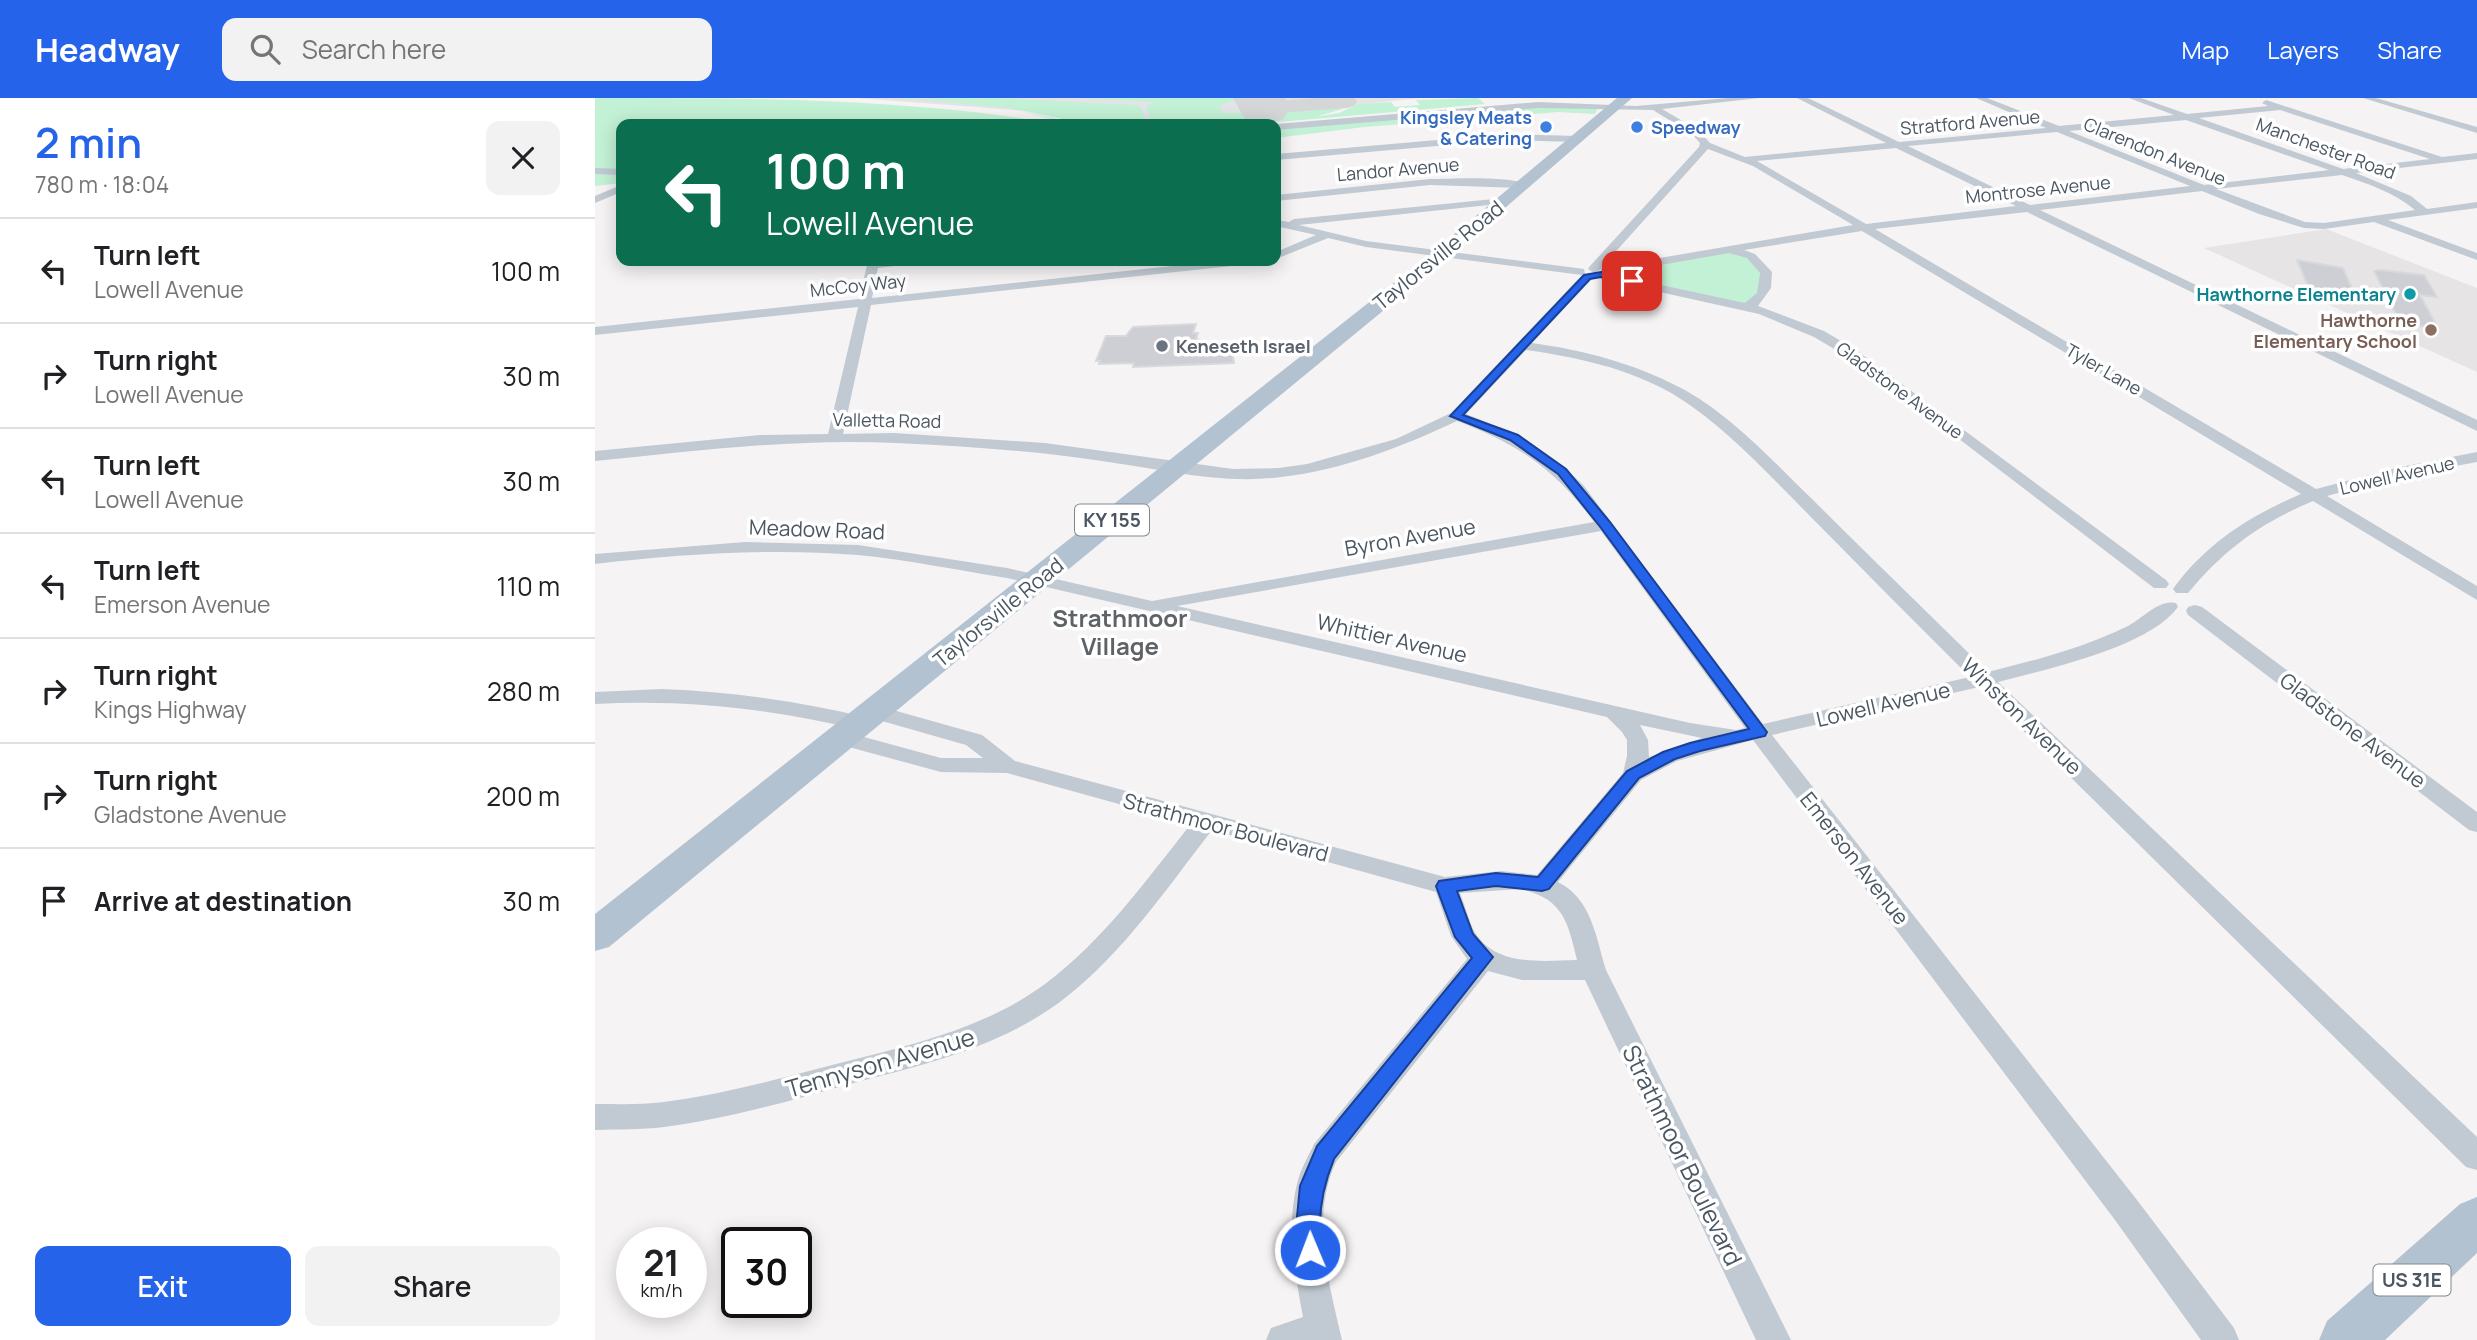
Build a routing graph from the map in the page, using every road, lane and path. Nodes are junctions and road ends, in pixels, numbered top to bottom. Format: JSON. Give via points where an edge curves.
{"nodes":[{"id":1,"x":1563,"y":98,"type":"edge"},
{"id":2,"x":1755,"y":98,"type":"edge"},
{"id":3,"x":1801,"y":98,"type":"edge"},
{"id":4,"x":1980,"y":98,"type":"edge"},
{"id":5,"x":2133,"y":98,"type":"edge"},
{"id":6,"x":2367,"y":98,"type":"edge"},
{"id":7,"x":2259,"y":101,"type":"dead end"},
{"id":8,"x":1619,"y":103,"type":"edge"},
{"id":9,"x":1553,"y":104,"type":"junction"},
{"id":10,"x":2279,"y":107,"type":"junction"},
{"id":11,"x":1657,"y":109,"type":"junction"},
{"id":12,"x":2185,"y":117,"type":"junction"},
{"id":13,"x":1281,"y":127,"type":"edge"},
{"id":14,"x":2058,"y":129,"type":"junction"},
{"id":15,"x":2477,"y":130,"type":"edge"},
{"id":16,"x":1577,"y":139,"type":"junction"},
{"id":17,"x":1897,"y":144,"type":"junction"},
{"id":18,"x":1705,"y":145,"type":"junction"},
{"id":19,"x":1727,"y":154,"type":"junction"},
{"id":20,"x":2477,"y":156,"type":"edge"},
{"id":21,"x":1281,"y":157,"type":"edge"},
{"id":22,"x":1695,"y":159,"type":"junction"},
{"id":23,"x":1748,"y":159,"type":"junction"},
{"id":24,"x":2446,"y":161,"type":"junction"},
{"id":25,"x":2465,"y":167,"type":"dead end"},
{"id":26,"x":595,"y":171,"type":"edge"},
{"id":27,"x":616,"y":172,"type":"edge"},
{"id":28,"x":2345,"y":172,"type":"junction"},
{"id":29,"x":2206,"y":188,"type":"junction"},
{"id":30,"x":616,"y":190,"type":"edge"},
{"id":31,"x":1513,"y":193,"type":"junction"},
{"id":32,"x":1281,"y":197,"type":"edge"},
{"id":33,"x":595,"y":200,"type":"edge"},
{"id":34,"x":2477,"y":205,"type":"edge"},
{"id":35,"x":2027,"y":208,"type":"junction"},
{"id":36,"x":2424,"y":212,"type":"junction"},
{"id":37,"x":2410,"y":214,"type":"junction"},
{"id":38,"x":2374,"y":219,"type":"junction"},
{"id":39,"x":1281,"y":222,"type":"edge"},
{"id":40,"x":1281,"y":224,"type":"edge"},
{"id":41,"x":1862,"y":227,"type":"junction"},
{"id":42,"x":1326,"y":235,"type":"junction"},
{"id":43,"x":2425,"y":237,"type":"junction"},
{"id":44,"x":1747,"y":248,"type":"junction"},
{"id":45,"x":1281,"y":254,"type":"edge"},
{"id":46,"x":1440,"y":255,"type":"junction"},
{"id":47,"x":2477,"y":257,"type":"edge"},
{"id":48,"x":872,"y":266,"type":"edge"},
{"id":49,"x":1202,"y":266,"type":"edge"},
{"id":50,"x":1593,"y":273,"type":"junction"},
{"id":51,"x":866,"y":302,"type":"junction"},
{"id":52,"x":1747,"y":307,"type":"junction"},
{"id":53,"x":595,"y":331,"type":"edge"},
{"id":54,"x":1525,"y":346,"type":"junction"},
{"id":55,"x":1456,"y":416,"type":"junction"},
{"id":56,"x":2477,"y":425,"type":"edge"},
{"id":57,"x":835,"y":438,"type":"junction"},
{"id":58,"x":595,"y":456,"type":"edge"},
{"id":59,"x":2477,"y":457,"type":"edge"},
{"id":60,"x":1178,"y":467,"type":"junction"},
{"id":61,"x":2314,"y":496,"type":"junction"},
{"id":62,"x":1606,"y":525,"type":"junction"},
{"id":63,"x":595,"y":559,"type":"edge"},
{"id":64,"x":1036,"y":580,"type":"junction"},
{"id":65,"x":2160,"y":584,"type":"junction"},
{"id":66,"x":2182,"y":589,"type":"junction"},
{"id":67,"x":1223,"y":593,"type":"junction"},
{"id":68,"x":2477,"y":594,"type":"edge"},
{"id":69,"x":1146,"y":606,"type":"junction"},
{"id":70,"x":2169,"y":607,"type":"junction"},
{"id":71,"x":2195,"y":611,"type":"junction"},
{"id":72,"x":1214,"y":621,"type":"junction"},
{"id":73,"x":1985,"y":679,"type":"junction"},
{"id":74,"x":595,"y":698,"type":"edge"},
{"id":75,"x":1612,"y":712,"type":"junction"},
{"id":76,"x":859,"y":724,"type":"junction"},
{"id":77,"x":1749,"y":735,"type":"junction"},
{"id":78,"x":1007,"y":766,"type":"junction"},
{"id":79,"x":1633,"y":775,"type":"junction"},
{"id":80,"x":1206,"y":822,"type":"junction"},
{"id":81,"x":2477,"y":824,"type":"edge"},
{"id":82,"x":1542,"y":885,"type":"junction"},
{"id":83,"x":1445,"y":886,"type":"junction"},
{"id":84,"x":597,"y":933,"type":"edge"},
{"id":85,"x":1484,"y":957,"type":"junction"},
{"id":86,"x":1593,"y":970,"type":"junction"},
{"id":87,"x":595,"y":1117,"type":"edge"},
{"id":88,"x":2477,"y":1157,"type":"edge"},
{"id":89,"x":2477,"y":1220,"type":"edge"},
{"id":90,"x":1324,"y":1334,"type":"edge"},
{"id":91,"x":1283,"y":1340,"type":"edge"},
{"id":92,"x":1774,"y":1340,"type":"edge"},
{"id":93,"x":2222,"y":1340,"type":"edge"},
{"id":94,"x":2346,"y":1340,"type":"edge"}],
"edges":[{"from":1,"to":9,"type":"street"},
{"from":2,"to":11,"type":"street"},
{"from":3,"to":17,"type":"street"},
{"from":4,"to":14,"type":"street","name":"Clarendon Avenue"},
{"from":5,"to":12,"type":"street","name":"Manchester Road"},
{"from":6,"to":15,"type":"street"},
{"from":7,"to":10,"type":"street"},
{"from":8,"to":9,"type":"street"},
{"from":8,"to":11,"type":"street"},
{"from":8,"to":16,"type":"main road","name":"Taylorsville Road","number":"KY 155"},
{"from":9,"to":13,"type":"street"},
{"from":10,"to":12,"type":"street","name":"Stratford Avenue"},
{"from":10,"to":24,"type":"street"},
{"from":11,"to":18,"type":"street","name":"Tyler Lane","via":[[1668,120],[1695,132]]},
{"from":12,"to":14,"type":"street","name":"Stratford Avenue"},
{"from":12,"to":28,"type":"street","name":"Manchester Road"},
{"from":14,"to":17,"type":"street","name":"Stratford Avenue"},
{"from":14,"to":29,"type":"street","name":"Clarendon Avenue"},
{"from":16,"to":21,"type":"street","via":[[1506,137]]},
{"from":16,"to":31,"type":"main road","name":"Taylorsville Road","number":"KY 155"},
{"from":17,"to":23,"type":"street","name":"Stratford Avenue"},
{"from":17,"to":35,"type":"street"},
{"from":18,"to":19,"type":"street","name":"Tyler Lane"},
{"from":18,"to":22,"type":"street"},
{"from":19,"to":22,"type":"street","name":"Tyler Lane"},
{"from":19,"to":23,"type":"street","name":"Tyler Lane"},
{"from":20,"to":24,"type":"street","name":"Montrose Avenue"},
{"from":22,"to":50,"type":"street"},
{"from":23,"to":41,"type":"street","name":"Tyler Lane"},
{"from":24,"to":25,"type":"street"},
{"from":24,"to":28,"type":"street","name":"Montrose Avenue"},
{"from":26,"to":27,"type":"street"},
{"from":28,"to":29,"type":"street","name":"Montrose Avenue"},
{"from":28,"to":36,"type":"street","name":"Manchester Road","via":[[2392,190]]},
{"from":29,"to":35,"type":"street","name":"Montrose Avenue"},
{"from":29,"to":38,"type":"street","name":"Clarendon Avenue","via":[[2281,218],[2320,227]]},
{"from":30,"to":33,"type":"street"},
{"from":31,"to":32,"type":"street","name":"Landor Avenue","via":[[1486,181],[1434,182]]},
{"from":31,"to":39,"type":"street"},
{"from":31,"to":46,"type":"main road","name":"Taylorsville Road","number":"KY 155"},
{"from":34,"to":36,"type":"street"},
{"from":35,"to":41,"type":"street","name":"Montrose Avenue"},
{"from":35,"to":56,"type":"street"},
{"from":36,"to":37,"type":"street"},
{"from":37,"to":38,"type":"street"},
{"from":37,"to":43,"type":"street"},
{"from":38,"to":43,"type":"street"},
{"from":40,"to":42,"type":"street","name":"Gladstone Avenue"},
{"from":41,"to":44,"type":"street","name":"Montrose Avenue"},
{"from":41,"to":61,"type":"street","name":"Tyler Lane"},
{"from":42,"to":45,"type":"street"},
{"from":42,"to":46,"type":"street","name":"Gladstone Avenue"},
{"from":43,"to":47,"type":"street"},
{"from":44,"to":50,"type":"street","name":"Montrose Avenue","via":[[1725,248]]},
{"from":44,"to":52,"type":"street","via":[[1767,278],[1761,296]]},
{"from":46,"to":50,"type":"street","name":"Gladstone Avenue"},
{"from":46,"to":60,"type":"main road","name":"Taylorsville Road","number":"KY 155"},
{"from":48,"to":51,"type":"street"},
{"from":49,"to":51,"type":"street","name":"McCoy Way"},
{"from":50,"to":52,"type":"street","name":"Gladstone Avenue"},
{"from":50,"to":54,"type":"street"},
{"from":51,"to":53,"type":"street","name":"McCoy Way"},
{"from":51,"to":57,"type":"street"},
{"from":52,"to":65,"type":"street","name":"Gladstone Avenue","via":[[1801,324],[1837,344]]},
{"from":54,"to":55,"type":"street"},
{"from":54,"to":73,"type":"street","name":"Winston Avenue","via":[[1567,352],[1634,371],[1706,411],[1761,458]]},
{"from":55,"to":60,"type":"street","name":"Valletta Road","via":[[1401,442],[1309,468],[1249,475]]},
{"from":55,"to":62,"type":"street","name":"Emerson Avenue","via":[[1514,438],[1545,457]]},
{"from":57,"to":58,"type":"street","name":"Valletta Road","via":[[720,443]]},
{"from":57,"to":60,"type":"street","name":"Valletta Road","via":[[976,441]]},
{"from":59,"to":61,"type":"street","name":"Lowell Avenue","via":[[2349,484]]},
{"from":60,"to":64,"type":"main road","name":"Taylorsville Road","number":"KY 155"},
{"from":61,"to":66,"type":"street","name":"Lowell Avenue","via":[[2234,534]]},
{"from":61,"to":68,"type":"street","name":"Tyler Lane"},
{"from":62,"to":67,"type":"street","name":"Byron Avenue"},
{"from":62,"to":77,"type":"street","name":"Emerson Avenue"},
{"from":63,"to":64,"type":"street","name":"Meadow Road","via":[[741,548],[849,550]]},
{"from":64,"to":69,"type":"street","name":"Whittier Avenue"},
{"from":64,"to":76,"type":"main road","name":"Taylorsville Road","number":"KY 155"},
{"from":65,"to":66,"type":"street"},
{"from":65,"to":70,"type":"street","via":[[2154,587],[2156,597]]},
{"from":66,"to":71,"type":"street","via":[[2196,600]]},
{"from":67,"to":69,"type":"street","name":"Byron Avenue"},
{"from":67,"to":72,"type":"street"},
{"from":69,"to":72,"type":"street","name":"Whittier Avenue"},
{"from":70,"to":71,"type":"street"},
{"from":70,"to":73,"type":"street","name":"Lowell Avenue","via":[[2146,624],[2097,647]]},
{"from":71,"to":81,"type":"street","name":"Gladstone Avenue"},
{"from":72,"to":75,"type":"street","name":"Whittier Avenue"},
{"from":73,"to":77,"type":"street","name":"Lowell Avenue"},
{"from":73,"to":88,"type":"street","name":"Winston Avenue"},
{"from":74,"to":76,"type":"street","via":[[708,698],[789,707]]},
{"from":75,"to":77,"type":"street","name":"Whittier Avenue","via":[[1690,730]]},
{"from":75,"to":79,"type":"street","via":[[1639,742],[1640,757]]},
{"from":76,"to":78,"type":"street","name":"Strathmoor Boulevard","via":[[941,765]]},
{"from":76,"to":78,"type":"street","name":"Strathmoor Boulevard","via":[[974,740]]},
{"from":76,"to":84,"type":"main road","name":"Taylorsville Road","number":"KY 155"},
{"from":77,"to":79,"type":"street","name":"Lowell Avenue","via":[[1669,756]]},
{"from":77,"to":93,"type":"street","name":"Emerson Avenue","via":[[2126,1210]]},
{"from":78,"to":80,"type":"street","name":"Strathmoor Boulevard"},
{"from":79,"to":82,"type":"street","name":"Lowell Avenue"},
{"from":80,"to":83,"type":"street","name":"Strathmoor Boulevard"},
{"from":80,"to":87,"type":"street","name":"Tennyson Avenue","via":[[1070,979],[1030,1009],[993,1028],[933,1051],[725,1105],[660,1115]]},
{"from":82,"to":83,"type":"street","via":[[1496,879]]},
{"from":82,"to":86,"type":"street","via":[[1566,900],[1577,916]]},
{"from":83,"to":85,"type":"street","via":[[1464,937]]},
{"from":85,"to":86,"type":"street","via":[[1513,969],[1538,972]]},
{"from":85,"to":90,"type":"street","via":[[1325,1153],[1311,1186],[1308,1227],[1311,1273]]},
{"from":86,"to":92,"type":"street","name":"Strathmoor Boulevard"},
{"from":89,"to":94,"type":"main road","number":"US 31E"},
{"from":90,"to":91,"type":"street"}]}
